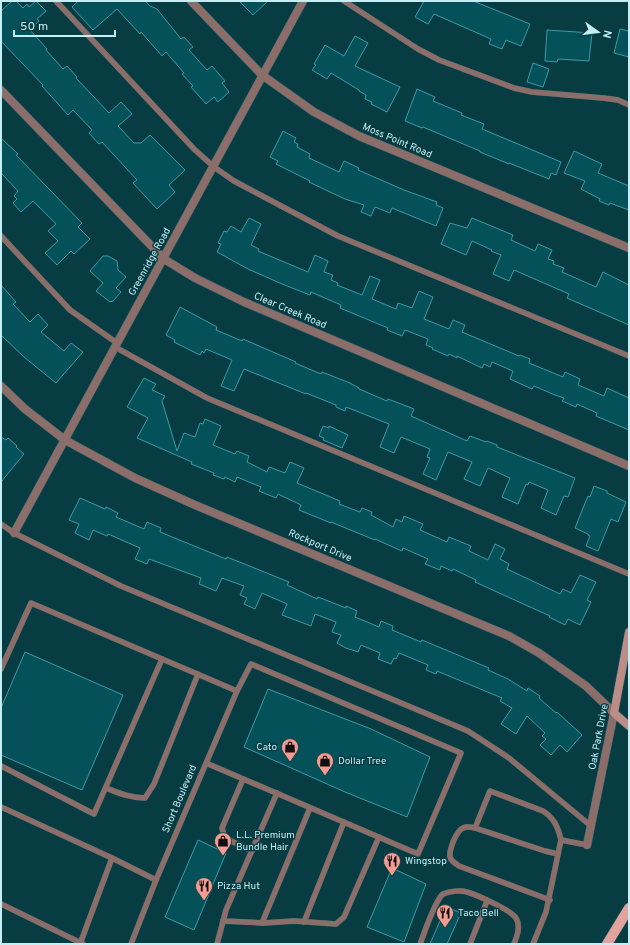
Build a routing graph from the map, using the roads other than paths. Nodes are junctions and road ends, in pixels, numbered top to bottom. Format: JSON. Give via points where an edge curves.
{"nodes":[{"id":1,"x":56,"y":1,"type":"edge"},
{"id":2,"x":191,"y":1,"type":"edge"},
{"id":3,"x":303,"y":1,"type":"edge"},
{"id":4,"x":344,"y":1,"type":"edge"},
{"id":5,"x":262,"y":75,"type":"junction"},
{"id":6,"x":1,"y":90,"type":"edge"},
{"id":7,"x":629,"y":105,"type":"edge"},
{"id":8,"x":214,"y":167,"type":"junction"},
{"id":9,"x":1,"y":236,"type":"edge"},
{"id":10,"x":629,"y":248,"type":"edge"},
{"id":11,"x":164,"y":260,"type":"junction"},
{"id":12,"x":116,"y":345,"type":"junction"},
{"id":13,"x":629,"y":356,"type":"edge"},
{"id":14,"x":1,"y":386,"type":"edge"},
{"id":15,"x":65,"y":440,"type":"junction"},
{"id":16,"x":629,"y":466,"type":"edge"},
{"id":17,"x":1,"y":524,"type":"edge"},
{"id":18,"x":14,"y":533,"type":"junction"},
{"id":19,"x":629,"y":574,"type":"edge"},
{"id":20,"x":629,"y":632,"type":"edge"},
{"id":21,"x":162,"y":659,"type":"junction"},
{"id":22,"x":1,"y":669,"type":"edge"},
{"id":23,"x":198,"y":674,"type":"junction"},
{"id":24,"x":237,"y":691,"type":"junction"},
{"id":25,"x":614,"y":713,"type":"junction"},
{"id":26,"x":629,"y":726,"type":"edge"},
{"id":27,"x":206,"y":763,"type":"junction"},
{"id":28,"x":1,"y":766,"type":"edge"},
{"id":29,"x":243,"y":779,"type":"junction"},
{"id":30,"x":106,"y":788,"type":"junction"},
{"id":31,"x":277,"y":793,"type":"junction"},
{"id":32,"x":1,"y":808,"type":"edge"},
{"id":33,"x":310,"y":808,"type":"junction"},
{"id":34,"x":344,"y":822,"type":"junction"},
{"id":35,"x":591,"y":826,"type":"junction"},
{"id":36,"x":475,"y":828,"type":"junction"},
{"id":37,"x":379,"y":837,"type":"junction"},
{"id":38,"x":560,"y":840,"type":"junction"},
{"id":39,"x":587,"y":846,"type":"joint"},
{"id":40,"x":252,"y":851,"type":"junction"},
{"id":41,"x":558,"y":854,"type":"junction"},
{"id":42,"x":112,"y":858,"type":"junction"},
{"id":43,"x":156,"y":880,"type":"junction"},
{"id":44,"x":550,"y":900,"type":"junction"},
{"id":45,"x":488,"y":901,"type":"junction"},
{"id":46,"x":1,"y":904,"type":"edge"},
{"id":47,"x":629,"y":908,"type":"edge"},
{"id":48,"x":223,"y":921,"type":"junction"},
{"id":49,"x":304,"y":922,"type":"junction"},
{"id":50,"x":262,"y":923,"type":"junction"},
{"id":51,"x":81,"y":944,"type":"edge"},
{"id":52,"x":131,"y":944,"type":"edge"},
{"id":53,"x":217,"y":944,"type":"edge"},
{"id":54,"x":420,"y":944,"type":"edge"},
{"id":55,"x":470,"y":944,"type":"edge"},
{"id":56,"x":514,"y":944,"type":"edge"},
{"id":57,"x":533,"y":944,"type":"edge"},
{"id":58,"x":607,"y":944,"type":"edge"}],
"edges":[{"from":1,"to":8,"type":"lane","via":[[194,149]]},
{"from":2,"to":5,"type":"street","name":"Moss Point Road"},
{"from":3,"to":5,"type":"street","name":"Greenridge Road"},
{"from":4,"to":7,"type":"lane","via":[[418,49],[514,88],[618,100]]},
{"from":5,"to":8,"type":"street","name":"Greenridge Road"},
{"from":5,"to":10,"type":"street","name":"Moss Point Road","via":[[314,112],[359,136]]},
{"from":6,"to":11,"type":"street","name":"Clear Creek Road"},
{"from":8,"to":11,"type":"street","name":"Greenridge Road"},
{"from":8,"to":13,"type":"lane","via":[[234,182],[338,236]]},
{"from":9,"to":12,"type":"lane","via":[[70,310]]},
{"from":11,"to":12,"type":"street","name":"Greenridge Road"},
{"from":11,"to":16,"type":"street","name":"Clear Creek Road","via":[[244,302]]},
{"from":12,"to":15,"type":"street","name":"Greenridge Road"},
{"from":12,"to":19,"type":"lane","via":[[207,398]]},
{"from":14,"to":15,"type":"street","name":"Rockport Drive","via":[[25,409]]},
{"from":15,"to":18,"type":"street","name":"Greenridge Road"},
{"from":15,"to":25,"type":"street","name":"Rockport Drive","via":[[135,478],[195,505],[509,636],[539,653],[586,686]]},
{"from":17,"to":18,"type":"lane"},
{"from":18,"to":35,"type":"lane","via":[[121,586],[468,731],[509,758]]},
{"from":20,"to":25,"type":"street","name":"Oak Park Drive"},
{"from":21,"to":22,"type":"lane","via":[[32,603]]},
{"from":21,"to":23,"type":"lane"},
{"from":21,"to":30,"type":"lane"},
{"from":23,"to":24,"type":"lane"},
{"from":23,"to":30,"type":"lane","via":[[154,784],[145,798],[124,796]]},
{"from":24,"to":27,"type":"lane","name":"Short Boulevard"},
{"from":24,"to":37,"type":"lane","name":"Short Boulevard","via":[[251,664],[461,753],[418,854]]},
{"from":25,"to":26,"type":"street","name":"Rockport Drive"},
{"from":25,"to":35,"type":"street","name":"Oak Park Drive"},
{"from":27,"to":29,"type":"lane"},
{"from":27,"to":43,"type":"lane","name":"Short Boulevard"},
{"from":28,"to":30,"type":"lane","via":[[94,814]]},
{"from":29,"to":31,"type":"lane"},
{"from":29,"to":40,"type":"lane","via":[[222,828],[224,838]]},
{"from":31,"to":33,"type":"lane"},
{"from":31,"to":40,"type":"lane"},
{"from":32,"to":42,"type":"lane"},
{"from":33,"to":34,"type":"lane"},
{"from":33,"to":50,"type":"lane"},
{"from":34,"to":37,"type":"lane"},
{"from":34,"to":49,"type":"lane"},
{"from":35,"to":39,"type":"street","name":"Oak Park Drive"},
{"from":36,"to":38,"type":"lane","via":[[490,791],[543,810],[559,831]]},
{"from":36,"to":41,"type":"lane"},
{"from":36,"to":44,"type":"lane","via":[[462,828],[458,832],[451,850],[450,857],[453,862]]},
{"from":37,"to":49,"type":"lane","via":[[344,917],[336,924]]},
{"from":38,"to":39,"type":"lane"},
{"from":38,"to":41,"type":"lane"},
{"from":40,"to":48,"type":"lane"},
{"from":41,"to":44,"type":"lane"},
{"from":42,"to":43,"type":"lane"},
{"from":42,"to":51,"type":"lane"},
{"from":43,"to":52,"type":"lane","name":"Short Boulevard"},
{"from":44,"to":57,"type":"lane"},
{"from":45,"to":54,"type":"lane","via":[[467,892],[455,891],[443,895],[436,902]]},
{"from":45,"to":55,"type":"lane"},
{"from":45,"to":56,"type":"lane","via":[[510,912],[516,919],[519,927]]},
{"from":46,"to":51,"type":"lane"},
{"from":47,"to":58,"type":"main road"},
{"from":48,"to":50,"type":"lane"},
{"from":48,"to":53,"type":"lane"},
{"from":49,"to":50,"type":"lane"}]}
